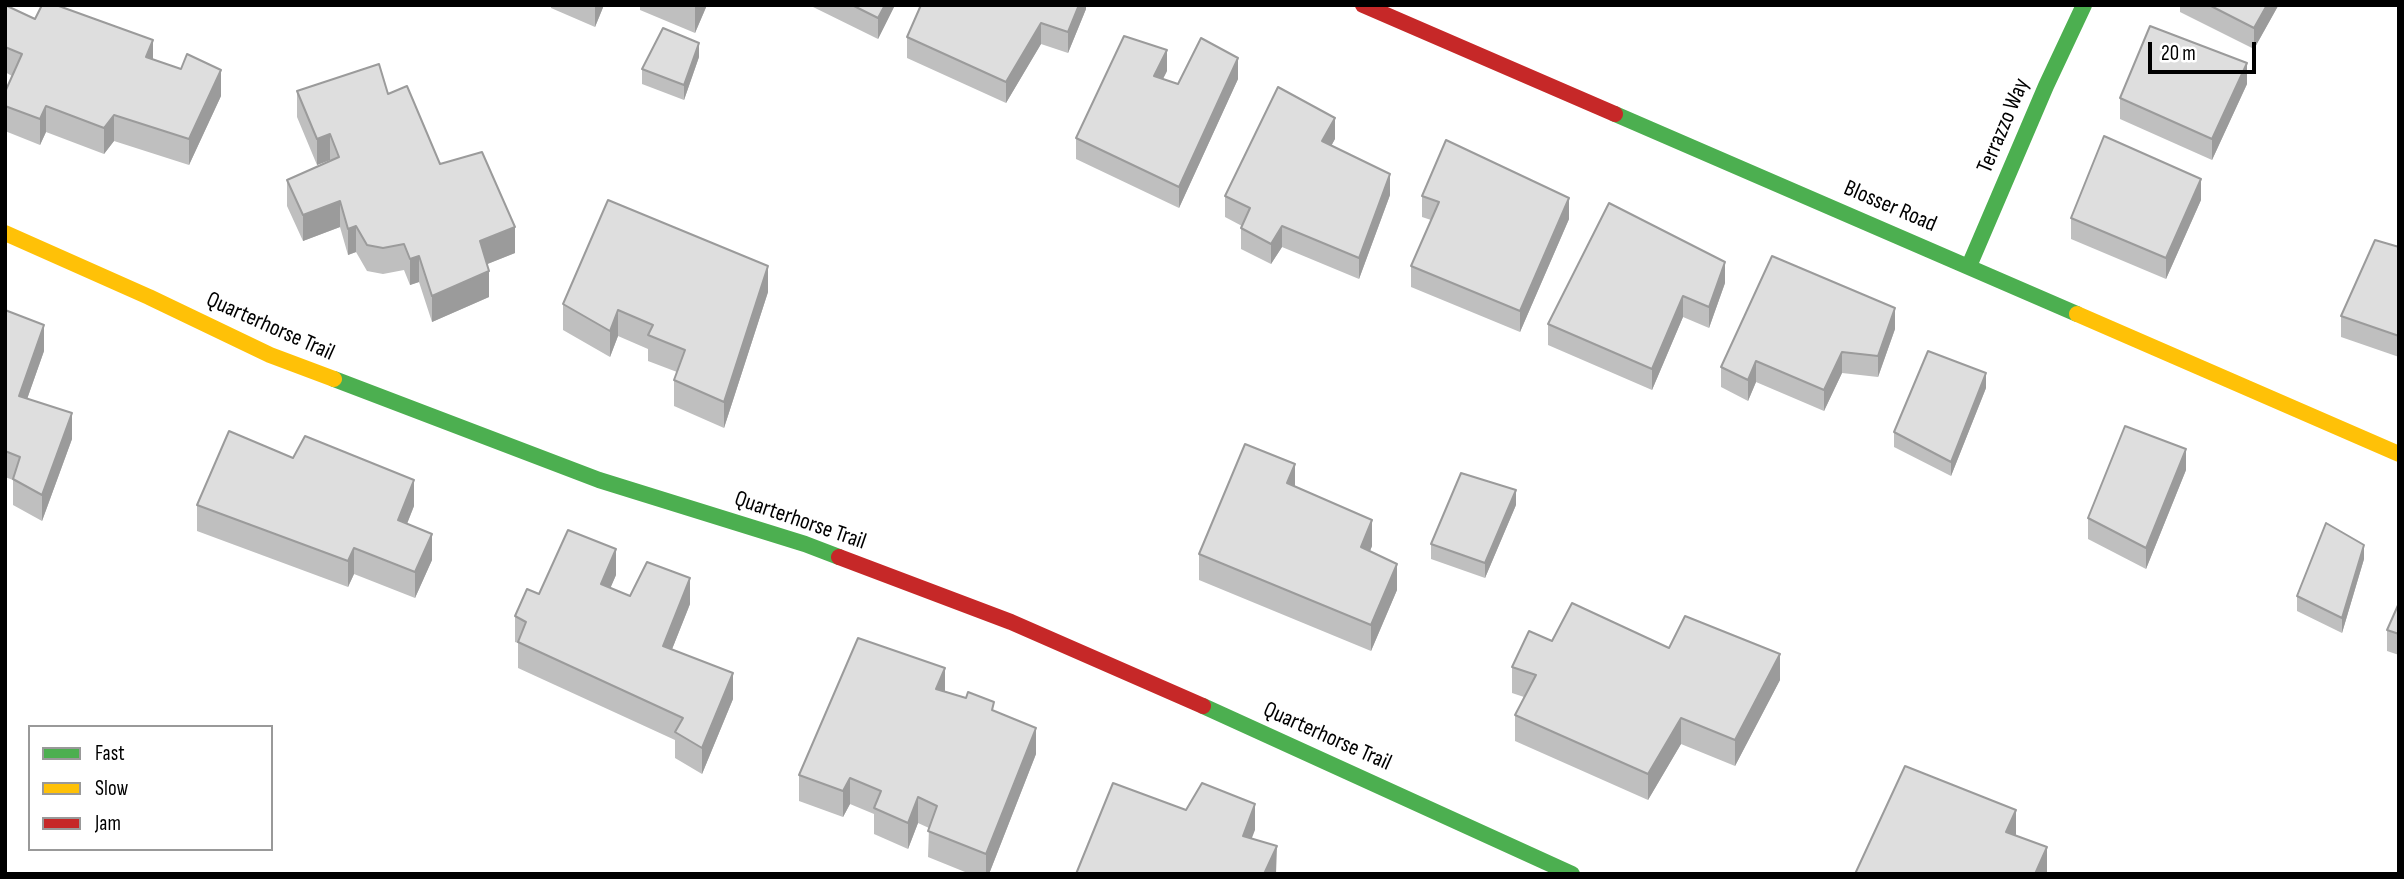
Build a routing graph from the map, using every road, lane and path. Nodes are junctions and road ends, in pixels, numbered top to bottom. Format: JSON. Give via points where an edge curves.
{"nodes":[{"id":1,"x":1363,"y":5,"type":"edge"},
{"id":2,"x":2084,"y":5,"type":"edge"},
{"id":3,"x":5,"y":233,"type":"edge"},
{"id":4,"x":1969,"y":266,"type":"junction"},
{"id":5,"x":2399,"y":454,"type":"edge"},
{"id":6,"x":1572,"y":874,"type":"edge"}],
"edges":[{"from":1,"to":4,"type":"street","name":"Blosser Road"},
{"from":2,"to":4,"type":"street","name":"Terrazzo Way"},
{"from":3,"to":6,"type":"street","name":"Quarterhorse Trail","via":[[282,360],[599,480],[805,544],[1011,622]]},
{"from":4,"to":5,"type":"street","name":"Blosser Road"}]}
